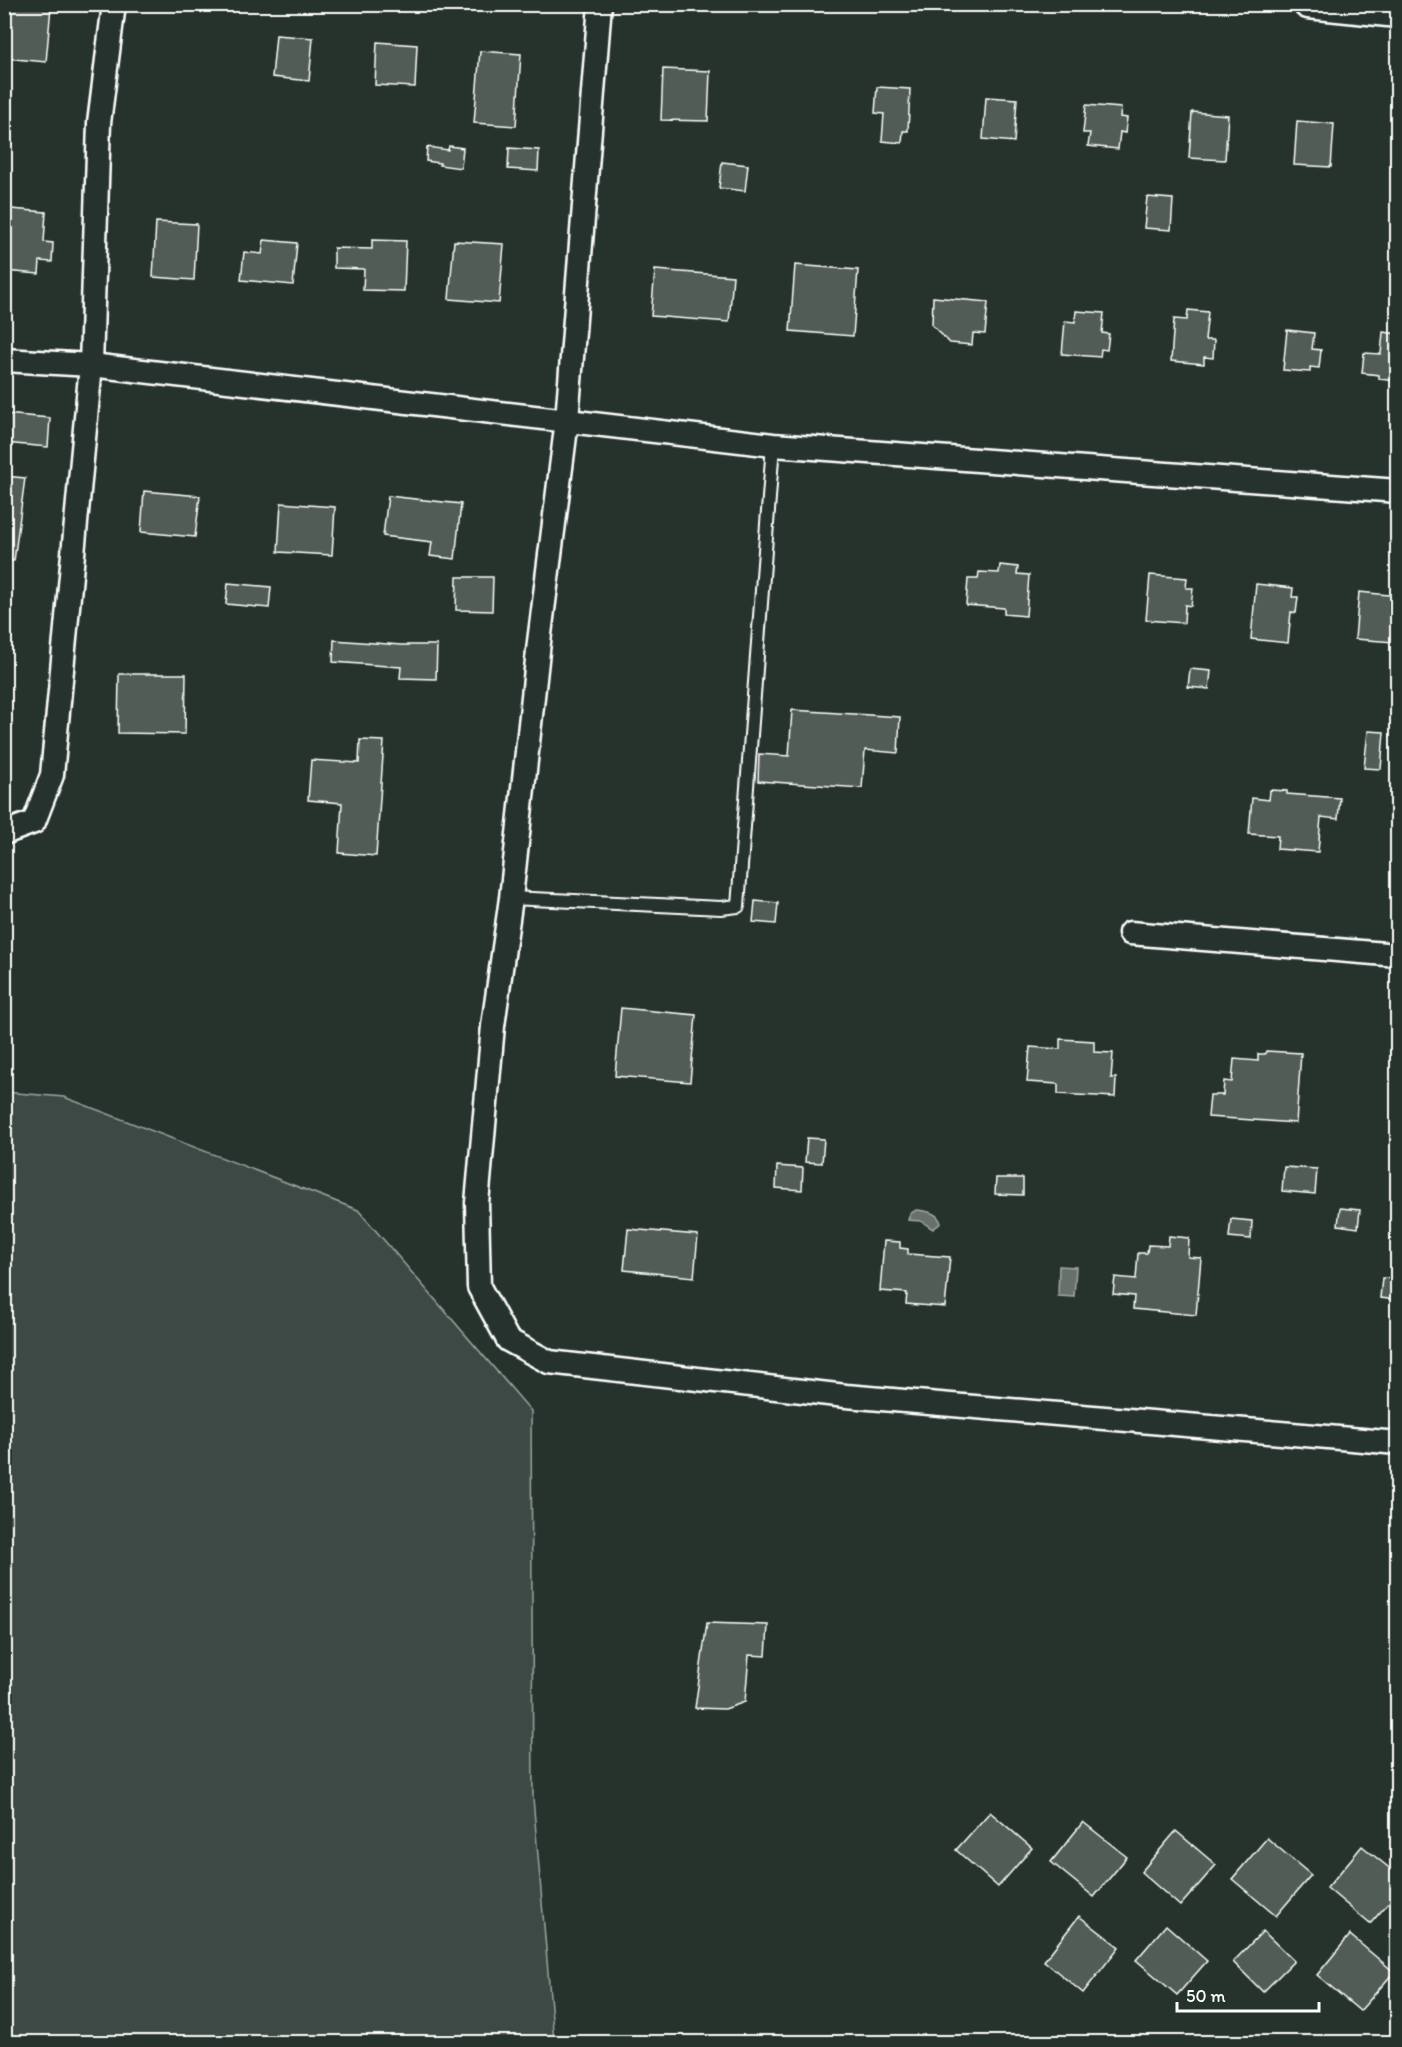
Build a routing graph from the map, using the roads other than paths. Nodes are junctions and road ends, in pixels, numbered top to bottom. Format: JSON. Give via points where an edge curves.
{"nodes":[{"id":1,"x":114,"y":4,"type":"edge"},
{"id":2,"x":600,"y":4,"type":"edge"},
{"id":3,"x":1308,"y":4,"type":"edge"},
{"id":4,"x":1398,"y":13,"type":"edge"},
{"id":5,"x":4,"y":360,"type":"edge"},
{"id":6,"x":91,"y":365,"type":"junction"},
{"id":7,"x":567,"y":420,"type":"junction"},
{"id":8,"x":773,"y":445,"type":"junction"},
{"id":9,"x":1398,"y":491,"type":"edge"},
{"id":10,"x":4,"y":834,"type":"edge"},
{"id":11,"x":511,"y":897,"type":"junction"},
{"id":12,"x":1131,"y":933,"type":"dead end"},
{"id":13,"x":1398,"y":956,"type":"edge"},
{"id":14,"x":1398,"y":1443,"type":"edge"}],
"edges":[{"from":1,"to":6,"type":"street","via":[[99,123]]},
{"from":2,"to":7,"type":"street"},
{"from":3,"to":4,"type":"street"},
{"from":5,"to":6,"type":"street"},
{"from":6,"to":7,"type":"street"},
{"from":6,"to":10,"type":"street","via":[[52,775],[34,822]]},
{"from":7,"to":8,"type":"street"},
{"from":7,"to":11,"type":"street"},
{"from":8,"to":9,"type":"street"},
{"from":8,"to":11,"type":"lane","via":[[738,906]]},
{"from":11,"to":14,"type":"street","via":[[493,1026],[477,1203],[479,1287],[508,1340],[549,1362],[676,1378]]},
{"from":12,"to":13,"type":"street"}]}
